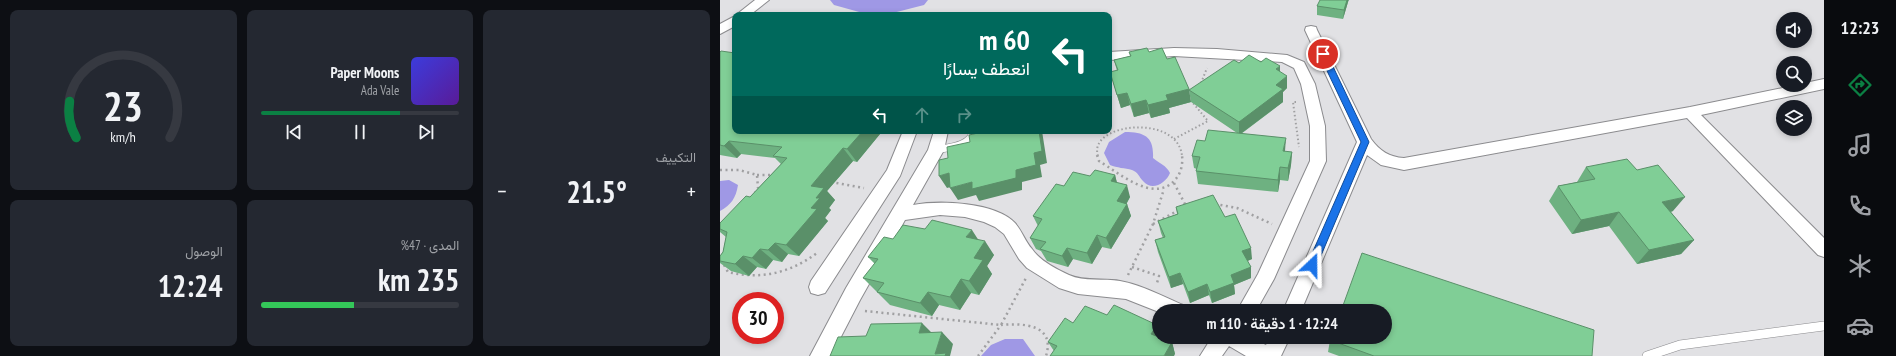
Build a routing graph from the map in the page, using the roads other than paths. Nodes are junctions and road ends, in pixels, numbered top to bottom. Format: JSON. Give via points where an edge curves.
{"nodes":[{"id":1,"x":763,"y":0,"type":"edge"},
{"id":2,"x":746,"y":12,"type":"edge"},
{"id":3,"x":732,"y":22,"type":"edge"},
{"id":4,"x":720,"y":30,"type":"edge"},
{"id":5,"x":1312,"y":30,"type":"dead end"},
{"id":6,"x":1112,"y":56,"type":"edge"},
{"id":7,"x":1824,"y":84,"type":"edge"},
{"id":8,"x":1690,"y":112,"type":"junction"},
{"id":9,"x":909,"y":134,"type":"edge"},
{"id":10,"x":940,"y":134,"type":"edge"},
{"id":11,"x":974,"y":134,"type":"edge"},
{"id":12,"x":1365,"y":142,"type":"junction"},
{"id":13,"x":936,"y":150,"type":"junction"},
{"id":14,"x":900,"y":214,"type":"junction"},
{"id":15,"x":1824,"y":250,"type":"edge"},
{"id":16,"x":818,"y":288,"type":"dead end"},
{"id":17,"x":1160,"y":304,"type":"edge"},
{"id":18,"x":1251,"y":304,"type":"edge"},
{"id":19,"x":1295,"y":304,"type":"edge"},
{"id":20,"x":1824,"y":326,"type":"edge"},
{"id":21,"x":1219,"y":344,"type":"edge"},
{"id":22,"x":1242,"y":344,"type":"edge"},
{"id":23,"x":1277,"y":344,"type":"edge"},
{"id":24,"x":820,"y":356,"type":"edge"},
{"id":25,"x":1210,"y":356,"type":"edge"},
{"id":26,"x":1271,"y":356,"type":"edge"},
{"id":27,"x":1648,"y":356,"type":"edge"}],
"edges":[{"from":1,"to":2,"type":"street"},
{"from":3,"to":4,"type":"street"},
{"from":5,"to":12,"type":"street"},
{"from":6,"to":18,"type":"street","via":[[1171,51],[1214,53],[1282,58],[1300,66],[1315,105],[1320,154],[1316,168]]},
{"from":7,"to":8,"type":"street"},
{"from":8,"to":12,"type":"street","via":[[1404,164],[1382,159],[1371,151]]},
{"from":8,"to":15,"type":"street"},
{"from":9,"to":16,"type":"street","via":[[894,172]]},
{"from":10,"to":13,"type":"street"},
{"from":11,"to":13,"type":"lane","via":[[967,143]]},
{"from":12,"to":19,"type":"street"},
{"from":13,"to":14,"type":"street"},
{"from":14,"to":17,"type":"street","via":[[939,208],[992,219],[1006,225],[1020,242],[1025,254],[1058,278],[1088,287],[1120,289]]},
{"from":14,"to":24,"type":"street"},
{"from":20,"to":27,"type":"lane","via":[[1680,345]]},
{"from":21,"to":25,"type":"street"},
{"from":22,"to":26,"type":"street"},
{"from":23,"to":26,"type":"street"}]}
